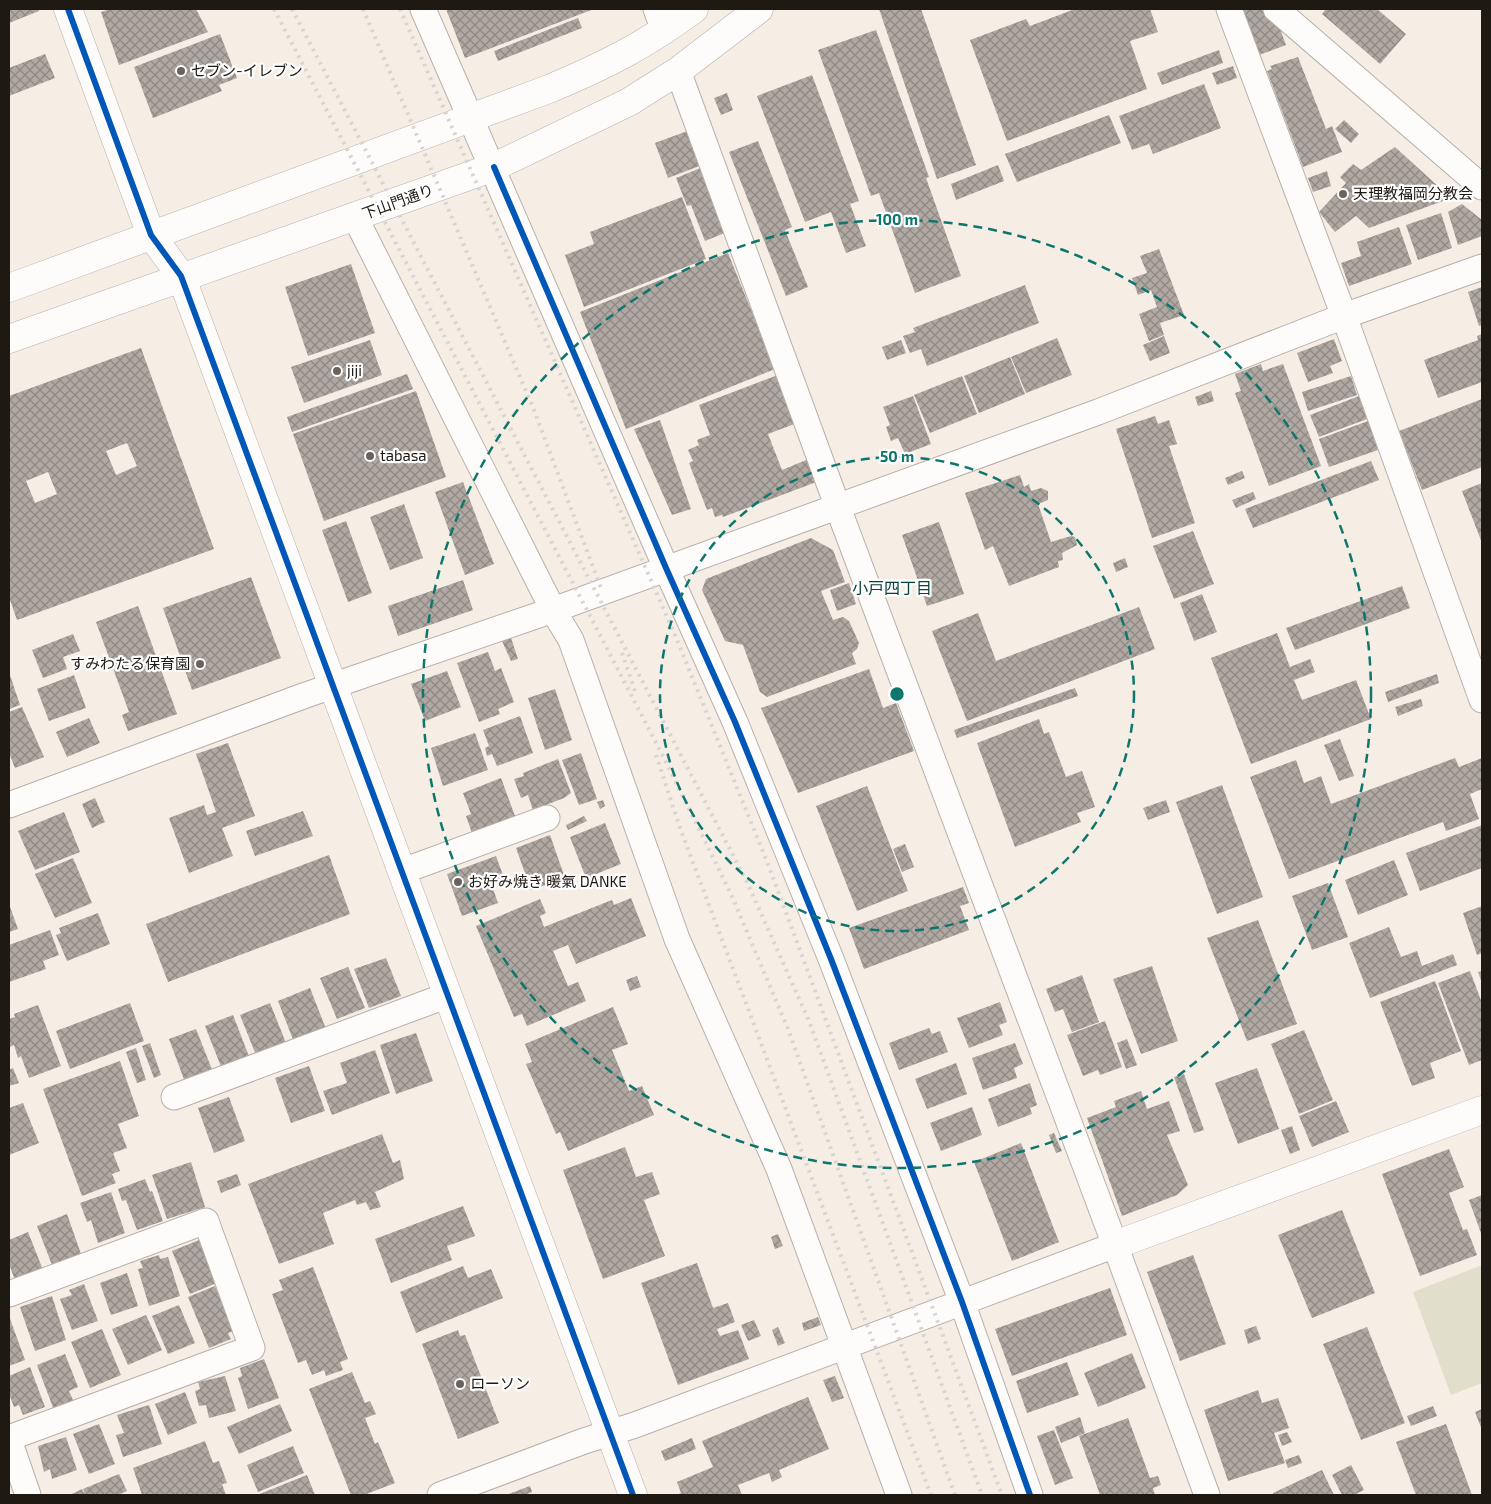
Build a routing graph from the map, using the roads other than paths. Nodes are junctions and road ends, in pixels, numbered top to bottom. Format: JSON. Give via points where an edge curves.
{"nodes":[{"id":1,"x":68,"y":9,"type":"edge"},
{"id":2,"x":423,"y":9,"type":"edge"},
{"id":3,"x":694,"y":9,"type":"edge"},
{"id":4,"x":759,"y":9,"type":"edge"},
{"id":5,"x":1229,"y":9,"type":"edge"},
{"id":6,"x":1276,"y":9,"type":"edge"},
{"id":7,"x":660,"y":20,"type":"edge"},
{"id":8,"x":678,"y":71,"type":"junction"},
{"id":9,"x":472,"y":117,"type":"junction"},
{"id":10,"x":494,"y":168,"type":"junction"},
{"id":11,"x":1482,"y":186,"type":"edge"},
{"id":12,"x":355,"y":217,"type":"junction"},
{"id":13,"x":151,"y":236,"type":"junction"},
{"id":14,"x":1482,"y":267,"type":"edge"},
{"id":15,"x":181,"y":276,"type":"junction"},
{"id":16,"x":9,"y":288,"type":"edge"},
{"id":17,"x":1344,"y":316,"type":"junction"},
{"id":18,"x":9,"y":339,"type":"edge"},
{"id":19,"x":837,"y":505,"type":"junction"},
{"id":20,"x":666,"y":568,"type":"junction"},
{"id":21,"x":554,"y":610,"type":"junction"},
{"id":22,"x":334,"y":685,"type":"junction"},
{"id":23,"x":1482,"y":700,"type":"edge"},
{"id":24,"x":9,"y":805,"type":"edge"},
{"id":25,"x":547,"y":818,"type":"dead end"},
{"id":26,"x":403,"y":871,"type":"junction"},
{"id":27,"x":448,"y":995,"type":"junction"},
{"id":28,"x":174,"y":1098,"type":"dead end"},
{"id":29,"x":1482,"y":1110,"type":"edge"},
{"id":30,"x":1116,"y":1245,"type":"junction"},
{"id":31,"x":9,"y":1294,"type":"edge"},
{"id":32,"x":962,"y":1302,"type":"junction"},
{"id":33,"x":846,"y":1346,"type":"junction"},
{"id":34,"x":610,"y":1432,"type":"junction"},
{"id":35,"x":11,"y":1451,"type":"edge"},
{"id":36,"x":28,"y":1495,"type":"edge"},
{"id":37,"x":440,"y":1495,"type":"edge"},
{"id":38,"x":633,"y":1495,"type":"edge"},
{"id":39,"x":899,"y":1495,"type":"edge"},
{"id":40,"x":1030,"y":1495,"type":"edge"},
{"id":41,"x":1207,"y":1495,"type":"edge"}],
"edges":[{"from":1,"to":13,"type":"street"},
{"from":2,"to":9,"type":"street"},
{"from":3,"to":7,"type":"street"},
{"from":4,"to":8,"type":"street","name":"下山門通り"},
{"from":5,"to":17,"type":"street"},
{"from":6,"to":11,"type":"street"},
{"from":7,"to":9,"type":"street","via":[[607,64]]},
{"from":8,"to":10,"type":"street","name":"下山門通り","via":[[629,102]]},
{"from":8,"to":19,"type":"street"},
{"from":9,"to":10,"type":"street"},
{"from":9,"to":13,"type":"street"},
{"from":10,"to":12,"type":"street","name":"下山門通り"},
{"from":10,"to":20,"type":"street"},
{"from":12,"to":15,"type":"street","name":"下山門通り"},
{"from":12,"to":21,"type":"street"},
{"from":13,"to":15,"type":"street"},
{"from":13,"to":16,"type":"street"},
{"from":14,"to":17,"type":"street"},
{"from":15,"to":18,"type":"street","name":"下山門通り"},
{"from":15,"to":22,"type":"street"},
{"from":17,"to":19,"type":"street","via":[[1098,412]]},
{"from":17,"to":23,"type":"street"},
{"from":19,"to":20,"type":"street"},
{"from":19,"to":30,"type":"street"},
{"from":20,"to":21,"type":"street"},
{"from":20,"to":32,"type":"street","via":[[735,722],[832,959]]},
{"from":21,"to":22,"type":"street"},
{"from":21,"to":33,"type":"street","via":[[572,640],[677,939],[779,1169]]},
{"from":22,"to":24,"type":"street"},
{"from":22,"to":26,"type":"street"},
{"from":25,"to":26,"type":"street"},
{"from":26,"to":27,"type":"street"},
{"from":27,"to":28,"type":"street"},
{"from":27,"to":34,"type":"street"},
{"from":29,"to":30,"type":"street"},
{"from":30,"to":32,"type":"street"},
{"from":30,"to":41,"type":"street"},
{"from":31,"to":35,"type":"street","via":[[206,1222],[252,1348]]},
{"from":32,"to":33,"type":"street"},
{"from":32,"to":40,"type":"street"},
{"from":33,"to":34,"type":"street"},
{"from":33,"to":39,"type":"street"},
{"from":34,"to":37,"type":"street"},
{"from":34,"to":38,"type":"street"},
{"from":35,"to":36,"type":"street"}]}
